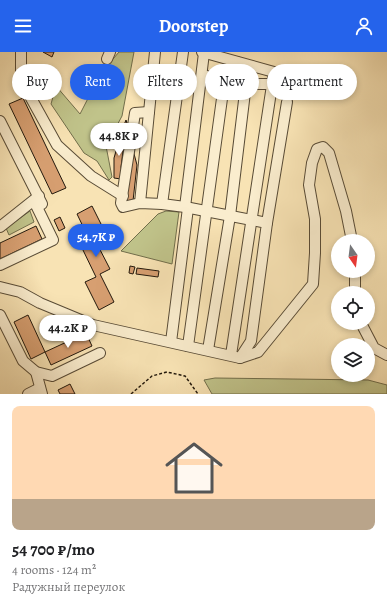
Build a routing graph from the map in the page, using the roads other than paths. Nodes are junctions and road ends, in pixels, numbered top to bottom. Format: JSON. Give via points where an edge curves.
{"nodes":[{"id":1,"x":21,"y":52,"type":"edge"},
{"id":2,"x":155,"y":52,"type":"edge"},
{"id":3,"x":183,"y":52,"type":"edge"},
{"id":4,"x":203,"y":52,"type":"edge"},
{"id":5,"x":237,"y":62,"type":"joint"},
{"id":6,"x":267,"y":70,"type":"edge"},
{"id":7,"x":202,"y":74,"type":"junction"},
{"id":8,"x":205,"y":75,"type":"edge"},
{"id":9,"x":222,"y":100,"type":"edge"},
{"id":10,"x":240,"y":100,"type":"edge"},
{"id":11,"x":270,"y":100,"type":"edge"},
{"id":12,"x":287,"y":102,"type":"dead end"},
{"id":13,"x":149,"y":112,"type":"junction"},
{"id":14,"x":0,"y":122,"type":"edge"},
{"id":15,"x":123,"y":196,"type":"junction"},
{"id":16,"x":38,"y":200,"type":"junction"},
{"id":17,"x":140,"y":204,"type":"junction"},
{"id":18,"x":162,"y":204,"type":"junction"},
{"id":19,"x":187,"y":208,"type":"junction"},
{"id":20,"x":206,"y":211,"type":"junction"},
{"id":21,"x":230,"y":216,"type":"junction"},
{"id":22,"x":252,"y":220,"type":"junction"},
{"id":23,"x":267,"y":223,"type":"junction"},
{"id":24,"x":0,"y":227,"type":"edge"},
{"id":25,"x":351,"y":234,"type":"edge"},
{"id":26,"x":0,"y":266,"type":"edge"},
{"id":27,"x":0,"y":287,"type":"edge"},
{"id":28,"x":0,"y":315,"type":"edge"},
{"id":29,"x":365,"y":330,"type":"edge"},
{"id":30,"x":172,"y":342,"type":"junction"},
{"id":31,"x":188,"y":346,"type":"junction"},
{"id":32,"x":208,"y":350,"type":"junction"},
{"id":33,"x":100,"y":353,"type":"dead end"},
{"id":34,"x":387,"y":355,"type":"edge"},
{"id":35,"x":235,"y":357,"type":"junction"},
{"id":36,"x":36,"y":372,"type":"junction"},
{"id":37,"x":41,"y":391,"type":"edge"},
{"id":38,"x":28,"y":394,"type":"edge"}],
"edges":[{"from":1,"to":15,"type":"street","via":[[21,73],[31,98],[57,145],[91,176]]},
{"from":2,"to":13,"type":"street"},
{"from":3,"to":18,"type":"street"},
{"from":4,"to":5,"type":"street"},
{"from":4,"to":7,"type":"street"},
{"from":5,"to":6,"type":"street"},
{"from":7,"to":8,"type":"street"},
{"from":7,"to":19,"type":"street"},
{"from":9,"to":20,"type":"street"},
{"from":10,"to":21,"type":"street"},
{"from":11,"to":22,"type":"street"},
{"from":12,"to":23,"type":"street"},
{"from":13,"to":15,"type":"street","via":[[135,113]]},
{"from":13,"to":17,"type":"street"},
{"from":14,"to":16,"type":"street"},
{"from":15,"to":17,"type":"street","via":[[123,207]]},
{"from":16,"to":24,"type":"street"},
{"from":16,"to":26,"type":"street","via":[[53,240]]},
{"from":17,"to":18,"type":"street"},
{"from":18,"to":19,"type":"street"},
{"from":19,"to":20,"type":"street"},
{"from":19,"to":30,"type":"street"},
{"from":20,"to":21,"type":"street"},
{"from":20,"to":31,"type":"street"},
{"from":21,"to":22,"type":"street"},
{"from":21,"to":32,"type":"street"},
{"from":22,"to":23,"type":"street"},
{"from":22,"to":35,"type":"street"},
{"from":23,"to":35,"type":"street","via":[[251,341]]},
{"from":25,"to":35,"type":"street","via":[[329,153],[323,147],[317,149],[309,185],[315,219],[313,284],[258,352]]},
{"from":27,"to":30,"type":"street","via":[[20,292],[40,303],[93,324]]},
{"from":28,"to":36,"type":"street","via":[[23,361]]},
{"from":29,"to":34,"type":"street","via":[[374,348]]},
{"from":30,"to":31,"type":"street"},
{"from":31,"to":32,"type":"street"},
{"from":32,"to":35,"type":"street"},
{"from":33,"to":36,"type":"street","via":[[52,376]]},
{"from":36,"to":37,"type":"street"},
{"from":37,"to":38,"type":"street"}]}
